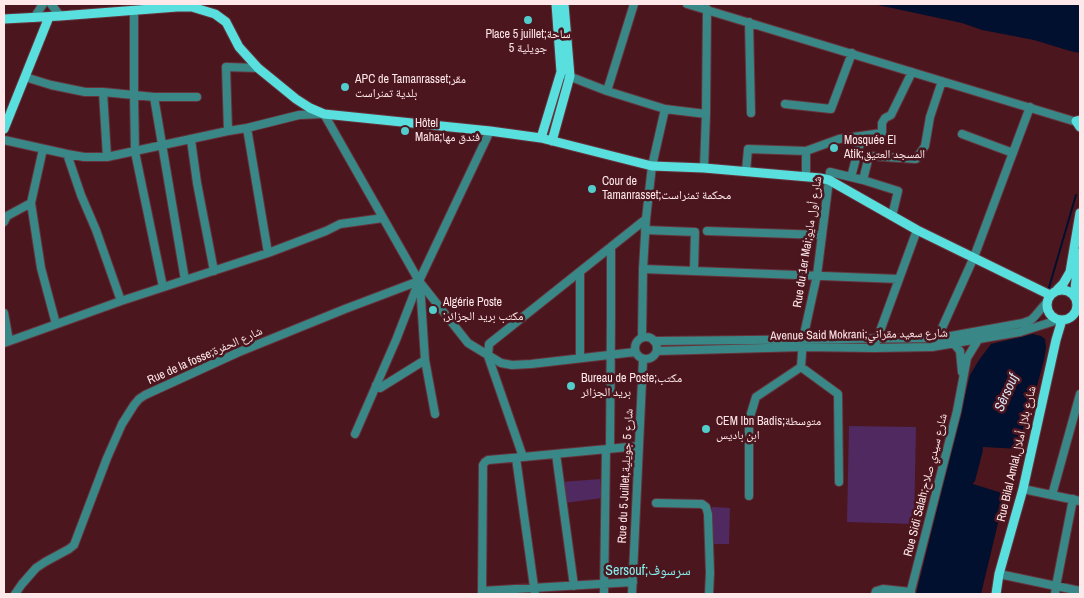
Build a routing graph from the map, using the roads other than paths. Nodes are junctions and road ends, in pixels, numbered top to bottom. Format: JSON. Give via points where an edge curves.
{"nodes":[{"id":1,"x":44,"y":4,"type":"edge"},
{"id":2,"x":51,"y":4,"type":"edge"},
{"id":3,"x":556,"y":4,"type":"edge"},
{"id":4,"x":564,"y":4,"type":"edge"},
{"id":5,"x":634,"y":4,"type":"edge"},
{"id":6,"x":687,"y":4,"type":"edge"},
{"id":7,"x":177,"y":5,"type":"edge"},
{"id":8,"x":191,"y":5,"type":"edge"},
{"id":9,"x":707,"y":9,"type":"junction"},
{"id":10,"x":134,"y":10,"type":"junction"},
{"id":11,"x":60,"y":16,"type":"junction"},
{"id":12,"x":49,"y":17,"type":"junction"},
{"id":13,"x":34,"y":18,"type":"junction"},
{"id":14,"x":4,"y":19,"type":"edge"},
{"id":15,"x":749,"y":22,"type":"junction"},
{"id":16,"x":852,"y":54,"type":"junction"},
{"id":17,"x":258,"y":68,"type":"junction"},
{"id":18,"x":560,"y":72,"type":"junction"},
{"id":19,"x":912,"y":72,"type":"junction"},
{"id":20,"x":570,"y":76,"type":"junction"},
{"id":21,"x":25,"y":77,"type":"junction"},
{"id":22,"x":942,"y":81,"type":"junction"},
{"id":23,"x":607,"y":91,"type":"junction"},
{"id":24,"x":103,"y":92,"type":"junction"},
{"id":25,"x":134,"y":94,"type":"junction"},
{"id":26,"x":154,"y":97,"type":"junction"},
{"id":27,"x":197,"y":97,"type":"dead end"},
{"id":28,"x":296,"y":99,"type":"junction"},
{"id":29,"x":785,"y":104,"type":"dead end"},
{"id":30,"x":1030,"y":108,"type":"junction"},
{"id":31,"x":665,"y":109,"type":"junction"},
{"id":32,"x":751,"y":113,"type":"dead end"},
{"id":33,"x":324,"y":114,"type":"junction"},
{"id":34,"x":706,"y":114,"type":"junction"},
{"id":35,"x":299,"y":115,"type":"junction"},
{"id":36,"x":1079,"y":123,"type":"edge"},
{"id":37,"x":247,"y":128,"type":"junction"},
{"id":38,"x":4,"y":129,"type":"edge"},
{"id":39,"x":228,"y":131,"type":"junction"},
{"id":40,"x":490,"y":131,"type":"junction"},
{"id":41,"x":962,"y":134,"type":"dead end"},
{"id":42,"x":862,"y":136,"type":"junction"},
{"id":43,"x":540,"y":138,"type":"junction"},
{"id":44,"x":4,"y":140,"type":"edge"},
{"id":45,"x":191,"y":140,"type":"junction"},
{"id":46,"x":552,"y":141,"type":"junction"},
{"id":47,"x":163,"y":146,"type":"junction"},
{"id":48,"x":43,"y":149,"type":"junction"},
{"id":49,"x":806,"y":151,"type":"junction"},
{"id":50,"x":135,"y":152,"type":"junction"},
{"id":51,"x":1013,"y":153,"type":"junction"},
{"id":52,"x":67,"y":154,"type":"junction"},
{"id":53,"x":108,"y":157,"type":"junction"},
{"id":54,"x":652,"y":166,"type":"junction"},
{"id":55,"x":704,"y":168,"type":"junction"},
{"id":56,"x":746,"y":172,"type":"junction"},
{"id":57,"x":806,"y":176,"type":"junction"},
{"id":58,"x":851,"y":176,"type":"junction"},
{"id":59,"x":829,"y":180,"type":"junction"},
{"id":60,"x":863,"y":180,"type":"junction"},
{"id":61,"x":31,"y":203,"type":"junction"},
{"id":62,"x":1080,"y":213,"type":"edge"},
{"id":63,"x":892,"y":216,"type":"junction"},
{"id":64,"x":383,"y":218,"type":"junction"},
{"id":65,"x":646,"y":219,"type":"junction"},
{"id":66,"x":4,"y":222,"type":"edge"},
{"id":67,"x":645,"y":230,"type":"junction"},
{"id":68,"x":917,"y":230,"type":"junction"},
{"id":69,"x":707,"y":232,"type":"dead end"},
{"id":70,"x":822,"y":235,"type":"junction"},
{"id":71,"x":611,"y":247,"type":"junction"},
{"id":72,"x":268,"y":253,"type":"junction"},
{"id":73,"x":1080,"y":253,"type":"edge"},
{"id":74,"x":974,"y":257,"type":"junction"},
{"id":75,"x":643,"y":268,"type":"junction"},
{"id":76,"x":694,"y":270,"type":"junction"},
{"id":77,"x":214,"y":271,"type":"junction"},
{"id":78,"x":580,"y":272,"type":"junction"},
{"id":79,"x":817,"y":275,"type":"junction"},
{"id":80,"x":899,"y":279,"type":"junction"},
{"id":81,"x":1074,"y":279,"type":"edge"},
{"id":82,"x":185,"y":280,"type":"junction"},
{"id":83,"x":420,"y":281,"type":"junction"},
{"id":84,"x":163,"y":287,"type":"junction"},
{"id":85,"x":1051,"y":296,"type":"junction"},
{"id":86,"x":121,"y":300,"type":"junction"},
{"id":87,"x":1078,"y":307,"type":"edge"},
{"id":88,"x":4,"y":312,"type":"edge"},
{"id":89,"x":1060,"y":320,"type":"junction"},
{"id":90,"x":56,"y":324,"type":"junction"},
{"id":91,"x":642,"y":337,"type":"junction"},
{"id":92,"x":878,"y":338,"type":"junction"},
{"id":93,"x":940,"y":338,"type":"junction"},
{"id":94,"x":803,"y":339,"type":"junction"},
{"id":95,"x":978,"y":340,"type":"junction"},
{"id":96,"x":654,"y":341,"type":"junction"},
{"id":97,"x":6,"y":342,"type":"edge"},
{"id":98,"x":954,"y":344,"type":"junction"},
{"id":99,"x":803,"y":348,"type":"junction"},
{"id":100,"x":874,"y":348,"type":"junction"},
{"id":101,"x":657,"y":351,"type":"junction"},
{"id":102,"x":635,"y":352,"type":"junction"},
{"id":103,"x":611,"y":355,"type":"junction"},
{"id":104,"x":488,"y":356,"type":"junction"},
{"id":105,"x":580,"y":358,"type":"junction"},
{"id":106,"x":425,"y":360,"type":"junction"},
{"id":107,"x":643,"y":360,"type":"junction"},
{"id":108,"x":801,"y":367,"type":"junction"},
{"id":109,"x":963,"y":382,"type":"junction"},
{"id":110,"x":376,"y":385,"type":"junction"},
{"id":111,"x":1080,"y":394,"type":"edge"},
{"id":112,"x":436,"y":414,"type":"dead end"},
{"id":113,"x":355,"y":434,"type":"dead end"},
{"id":114,"x":638,"y":446,"type":"junction"},
{"id":115,"x":608,"y":449,"type":"junction"},
{"id":116,"x":556,"y":454,"type":"junction"},
{"id":117,"x":519,"y":457,"type":"junction"},
{"id":118,"x":839,"y":482,"type":"dead end"},
{"id":119,"x":1023,"y":489,"type":"junction"},
{"id":120,"x":1052,"y":495,"type":"junction"},
{"id":121,"x":749,"y":496,"type":"dead end"},
{"id":122,"x":1077,"y":500,"type":"edge"},
{"id":123,"x":656,"y":503,"type":"dead end"},
{"id":124,"x":999,"y":574,"type":"junction"},
{"id":125,"x":633,"y":582,"type":"junction"},
{"id":126,"x":604,"y":584,"type":"junction"},
{"id":127,"x":574,"y":586,"type":"junction"},
{"id":128,"x":1055,"y":590,"type":"edge"},
{"id":129,"x":534,"y":591,"type":"edge"},
{"id":130,"x":1080,"y":591,"type":"edge"},
{"id":131,"x":482,"y":593,"type":"edge"},
{"id":132,"x":910,"y":593,"type":"edge"},
{"id":133,"x":15,"y":594,"type":"edge"},
{"id":134,"x":604,"y":594,"type":"edge"},
{"id":135,"x":632,"y":594,"type":"edge"},
{"id":136,"x":709,"y":594,"type":"edge"},
{"id":137,"x":874,"y":594,"type":"edge"},
{"id":138,"x":996,"y":594,"type":"edge"}],
"edges":[{"from":1,"to":13,"type":"street"},
{"from":2,"to":11,"type":"street"},
{"from":3,"to":18,"type":"main road"},
{"from":4,"to":20,"type":"main road"},
{"from":5,"to":23,"type":"street"},
{"from":6,"to":9,"type":"street"},
{"from":7,"to":8,"type":"main road"},
{"from":7,"to":10,"type":"main road"},
{"from":8,"to":17,"type":"main road","via":[[226,22],[239,47]]},
{"from":9,"to":15,"type":"street"},
{"from":9,"to":34,"type":"street"},
{"from":10,"to":11,"type":"main road"},
{"from":10,"to":25,"type":"street"},
{"from":11,"to":12,"type":"main road"},
{"from":12,"to":13,"type":"main road"},
{"from":12,"to":21,"type":"main road"},
{"from":13,"to":14,"type":"main road"},
{"from":15,"to":16,"type":"street"},
{"from":15,"to":32,"type":"street"},
{"from":16,"to":19,"type":"street"},
{"from":16,"to":29,"type":"street","via":[[831,109]]},
{"from":17,"to":28,"type":"main road"},
{"from":17,"to":39,"type":"street","via":[[226,67]]},
{"from":18,"to":20,"type":"street"},
{"from":18,"to":43,"type":"main road"},
{"from":19,"to":22,"type":"street"},
{"from":19,"to":42,"type":"street","via":[[890,115],[882,123],[882,133]]},
{"from":20,"to":23,"type":"street"},
{"from":20,"to":46,"type":"main road"},
{"from":21,"to":24,"type":"street","via":[[85,92]]},
{"from":21,"to":38,"type":"main road"},
{"from":22,"to":30,"type":"street"},
{"from":22,"to":60,"type":"street","via":[[930,116],[925,146],[916,159],[869,156]]},
{"from":23,"to":31,"type":"street"},
{"from":24,"to":25,"type":"street"},
{"from":24,"to":53,"type":"street"},
{"from":25,"to":26,"type":"street"},
{"from":25,"to":50,"type":"street"},
{"from":26,"to":27,"type":"street"},
{"from":26,"to":47,"type":"street"},
{"from":28,"to":33,"type":"main road"},
{"from":28,"to":35,"type":"street"},
{"from":30,"to":36,"type":"street"},
{"from":30,"to":51,"type":"street"},
{"from":31,"to":34,"type":"street"},
{"from":31,"to":54,"type":"street"},
{"from":33,"to":35,"type":"street"},
{"from":33,"to":40,"type":"main road"},
{"from":33,"to":64,"type":"street"},
{"from":34,"to":55,"type":"street"},
{"from":35,"to":37,"type":"street"},
{"from":37,"to":39,"type":"street"},
{"from":37,"to":72,"type":"street"},
{"from":39,"to":45,"type":"street"},
{"from":40,"to":43,"type":"main road"},
{"from":40,"to":83,"type":"street"},
{"from":41,"to":51,"type":"street"},
{"from":42,"to":49,"type":"street","via":[[839,139]]},
{"from":42,"to":58,"type":"street"},
{"from":43,"to":46,"type":"main road"},
{"from":44,"to":48,"type":"street"},
{"from":45,"to":47,"type":"street"},
{"from":45,"to":77,"type":"street"},
{"from":46,"to":54,"type":"main road"},
{"from":47,"to":50,"type":"street"},
{"from":47,"to":82,"type":"street"},
{"from":48,"to":52,"type":"street"},
{"from":48,"to":61,"type":"street"},
{"from":49,"to":56,"type":"street","via":[[748,149]]},
{"from":49,"to":57,"type":"street"},
{"from":50,"to":53,"type":"street"},
{"from":50,"to":84,"type":"street"},
{"from":51,"to":74,"type":"street"},
{"from":52,"to":53,"type":"street"},
{"from":52,"to":86,"type":"street"},
{"from":54,"to":55,"type":"main road"},
{"from":54,"to":65,"type":"street"},
{"from":55,"to":56,"type":"main road"},
{"from":56,"to":57,"type":"main road"},
{"from":57,"to":59,"type":"main road"},
{"from":58,"to":59,"type":"street","name":"Rue du 1er Mai;شارع أول مايو","via":[[830,172]]},
{"from":58,"to":60,"type":"street","name":"Rue du 1er Mai;شارع أول مايو"},
{"from":59,"to":63,"type":"main road"},
{"from":59,"to":70,"type":"street","name":"Rue du 1er Mai;شارع أول مايو"},
{"from":60,"to":63,"type":"street","name":"Rue du 1er Mai;شارع أول مايو","via":[[898,190]]},
{"from":61,"to":66,"type":"street","via":[[8,216]]},
{"from":61,"to":90,"type":"street","via":[[41,268]]},
{"from":62,"to":81,"type":"main road","via":[[1072,266]]},
{"from":63,"to":68,"type":"main road"},
{"from":64,"to":72,"type":"street","via":[[340,224]]},
{"from":64,"to":83,"type":"street"},
{"from":65,"to":67,"type":"street"},
{"from":65,"to":71,"type":"street"},
{"from":67,"to":75,"type":"street"},
{"from":67,"to":76,"type":"street","via":[[695,232]]},
{"from":68,"to":74,"type":"main road"},
{"from":68,"to":80,"type":"street"},
{"from":69,"to":70,"type":"street"},
{"from":70,"to":79,"type":"street","name":"Rue du 1er Mai;شارع أول مايو"},
{"from":71,"to":78,"type":"street"},
{"from":71,"to":103,"type":"street"},
{"from":72,"to":77,"type":"street"},
{"from":73,"to":81,"type":"main road"},
{"from":74,"to":85,"type":"main road"},
{"from":74,"to":93,"type":"street"},
{"from":75,"to":76,"type":"street"},
{"from":75,"to":91,"type":"street"},
{"from":76,"to":79,"type":"street"},
{"from":77,"to":82,"type":"street"},
{"from":78,"to":104,"type":"street","via":[[489,344]]},
{"from":78,"to":105,"type":"street"},
{"from":79,"to":80,"type":"street"},
{"from":79,"to":94,"type":"street","name":"Rue du 1er Mai;شارع أول مايو"},
{"from":80,"to":92,"type":"street"},
{"from":81,"to":85,"type":"main road"},
{"from":81,"to":87,"type":"main road"},
{"from":82,"to":84,"type":"street"},
{"from":83,"to":104,"type":"street","via":[[468,343]]},
{"from":83,"to":106,"type":"street"},
{"from":83,"to":110,"type":"street"},
{"from":83,"to":133,"type":"street","name":"Rue de la fosse;شارع الحفرة","via":[[240,352],[139,399],[122,424],[74,545],[36,568]]},
{"from":84,"to":86,"type":"street"},
{"from":85,"to":87,"type":"main road","via":[[1066,290]]},
{"from":85,"to":89,"type":"main road","via":[[1048,313]]},
{"from":85,"to":93,"type":"street","name":"Avenue Said Mokrani;شارع سعيد مقراني","via":[[1031,320]]},
{"from":86,"to":90,"type":"street"},
{"from":87,"to":89,"type":"main road","via":[[1071,317]]},
{"from":88,"to":97,"type":"street"},
{"from":89,"to":95,"type":"street","name":"Avenue Said Mokrani;شارع سعيد مقراني"},
{"from":89,"to":119,"type":"main road","name":"Rue Bilal Amlal,شارع بلال أملال"},
{"from":90,"to":97,"type":"street"},
{"from":91,"to":96,"type":"street"},
{"from":91,"to":102,"type":"street","via":[[635,344]]},
{"from":92,"to":93,"type":"street","name":"Avenue Said Mokrani;شارع سعيد مقراني"},
{"from":92,"to":94,"type":"street","name":"Avenue Said Mokrani;شارع سعيد مقراني"},
{"from":92,"to":100,"type":"street"},
{"from":94,"to":96,"type":"street","name":"Avenue Said Mokrani;شارع سعيد مقراني"},
{"from":94,"to":99,"type":"street","name":"Rue du 1er Mai;شارع أول مايو"},
{"from":95,"to":98,"type":"street","name":"Avenue Said Mokrani;شارع سعيد مقراني"},
{"from":95,"to":109,"type":"street","name":"Rue Sidi Salah;شارع سيدي صلاح","via":[[968,358]]},
{"from":96,"to":101,"type":"street"},
{"from":98,"to":100,"type":"street","name":"Avenue Said Mokrani;شارع سعيد مقراني"},
{"from":98,"to":109,"type":"street","name":"Rue Sidi Salah;شارع سيدي صلاح","via":[[960,351]]},
{"from":99,"to":100,"type":"street","name":"Avenue Said Mokrani;شارع سعيد مقراني"},
{"from":99,"to":101,"type":"street","name":"Avenue Said Mokrani;شارع سعيد مقراني"},
{"from":99,"to":108,"type":"street","name":"Rue du 1er Mai;شارع أول مايو"},
{"from":101,"to":107,"type":"street","via":[[650,359]]},
{"from":102,"to":103,"type":"street"},
{"from":102,"to":107,"type":"street"},
{"from":103,"to":105,"type":"street"},
{"from":103,"to":115,"type":"street"},
{"from":104,"to":105,"type":"street","via":[[512,365]]},
{"from":104,"to":117,"type":"street"},
{"from":106,"to":110,"type":"street","via":[[380,388]]},
{"from":106,"to":112,"type":"street"},
{"from":107,"to":114,"type":"street","name":"Rue du 5 Juillet,شارع 5 جويلية"},
{"from":108,"to":118,"type":"street","via":[[838,394]]},
{"from":108,"to":121,"type":"street","via":[[756,397],[749,420]]},
{"from":109,"to":132,"type":"street","name":"Rue Sidi Salah;شارع سيدي صلاح"},
{"from":110,"to":113,"type":"street"},
{"from":111,"to":120,"type":"street"},
{"from":114,"to":115,"type":"street"},
{"from":114,"to":125,"type":"street","name":"Rue du 5 Juillet,شارع 5 جويلية"},
{"from":115,"to":116,"type":"street"},
{"from":115,"to":126,"type":"street"},
{"from":116,"to":117,"type":"street"},
{"from":116,"to":127,"type":"street"},
{"from":117,"to":129,"type":"street"},
{"from":117,"to":131,"type":"street","via":[[488,460],[483,464]]},
{"from":119,"to":120,"type":"street"},
{"from":119,"to":124,"type":"main road","name":"Rue Bilal Amlal,شارع بلال أملال"},
{"from":120,"to":122,"type":"street"},
{"from":122,"to":128,"type":"street"},
{"from":123,"to":136,"type":"street","via":[[702,504],[706,507]]},
{"from":124,"to":128,"type":"street"},
{"from":124,"to":138,"type":"main road","name":"Rue Bilal Amlal,شارع بلال أملال"},
{"from":125,"to":126,"type":"street"},
{"from":125,"to":135,"type":"street","name":"Rue du 5 Juillet,شارع 5 جويلية"},
{"from":126,"to":127,"type":"street"},
{"from":126,"to":134,"type":"street"},
{"from":127,"to":129,"type":"street"},
{"from":128,"to":130,"type":"street"},
{"from":129,"to":131,"type":"street"},
{"from":132,"to":137,"type":"street","via":[[884,588]]}]}
